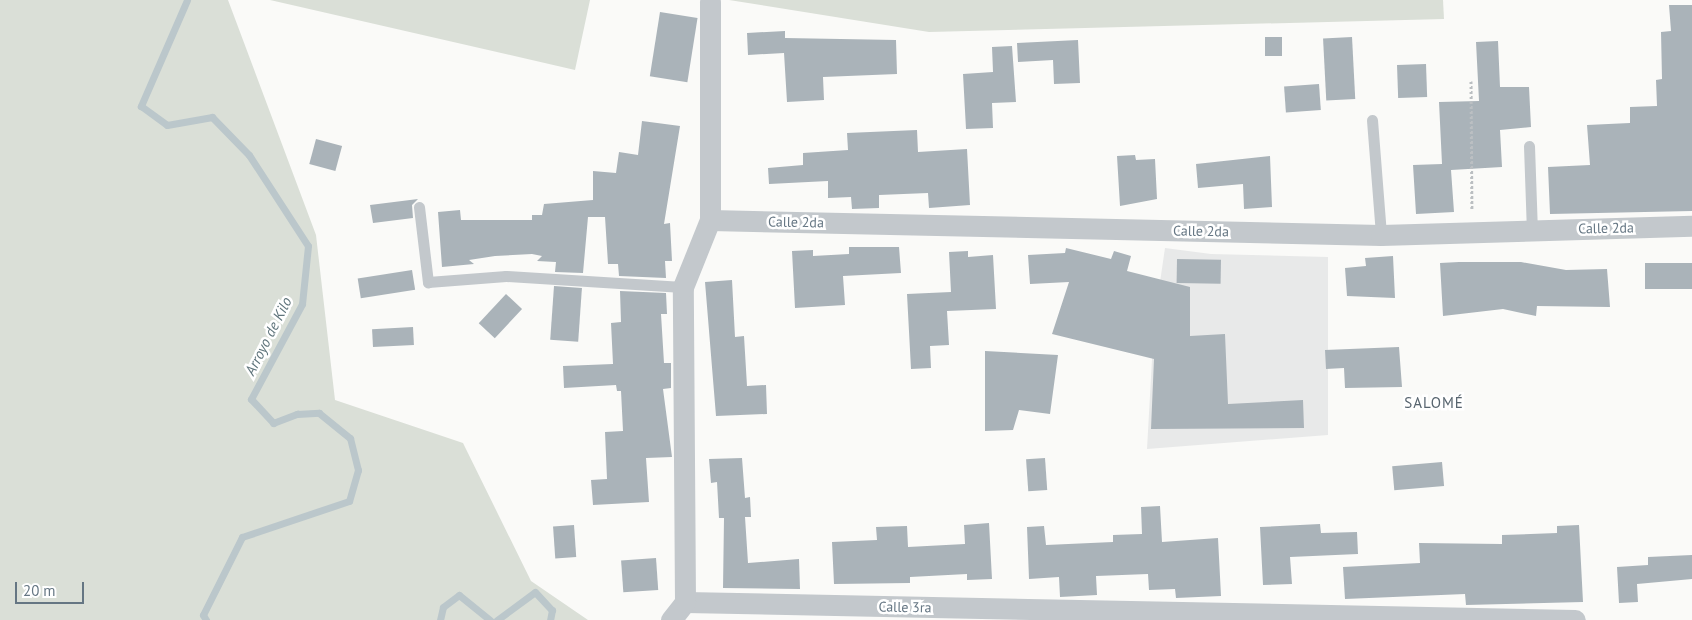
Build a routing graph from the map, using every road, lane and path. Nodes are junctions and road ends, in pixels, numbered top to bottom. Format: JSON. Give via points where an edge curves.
{"nodes":[{"id":1,"x":710,"y":2,"type":"dead end"},
{"id":2,"x":1470,"y":81,"type":"dead end"},
{"id":3,"x":1372,"y":120,"type":"dead end"},
{"id":4,"x":1529,"y":146,"type":"dead end"},
{"id":5,"x":419,"y":207,"type":"dead end"},
{"id":6,"x":710,"y":220,"type":"junction"},
{"id":7,"x":1692,"y":226,"type":"edge"},
{"id":8,"x":1532,"y":230,"type":"junction"},
{"id":9,"x":1472,"y":234,"type":"junction"},
{"id":10,"x":1381,"y":235,"type":"junction"},
{"id":11,"x":683,"y":287,"type":"junction"},
{"id":12,"x":684,"y":602,"type":"junction"},
{"id":13,"x":671,"y":620,"type":"edge"},
{"id":14,"x":1575,"y":620,"type":"edge"}],
"edges":[{"from":1,"to":6,"type":"street"},
{"from":2,"to":9,"type":"path"},
{"from":3,"to":10,"type":"lane"},
{"from":4,"to":8,"type":"lane"},
{"from":5,"to":11,"type":"lane","via":[[428,282],[506,276]]},
{"from":6,"to":10,"type":"street","name":"Calle 2da"},
{"from":6,"to":11,"type":"street"},
{"from":7,"to":8,"type":"street","name":"Calle 2da"},
{"from":8,"to":9,"type":"street","name":"Calle 2da"},
{"from":9,"to":10,"type":"street","name":"Calle 2da"},
{"from":11,"to":12,"type":"street"},
{"from":12,"to":13,"type":"street"},
{"from":12,"to":14,"type":"street","name":"Calle 3ra"}]}
